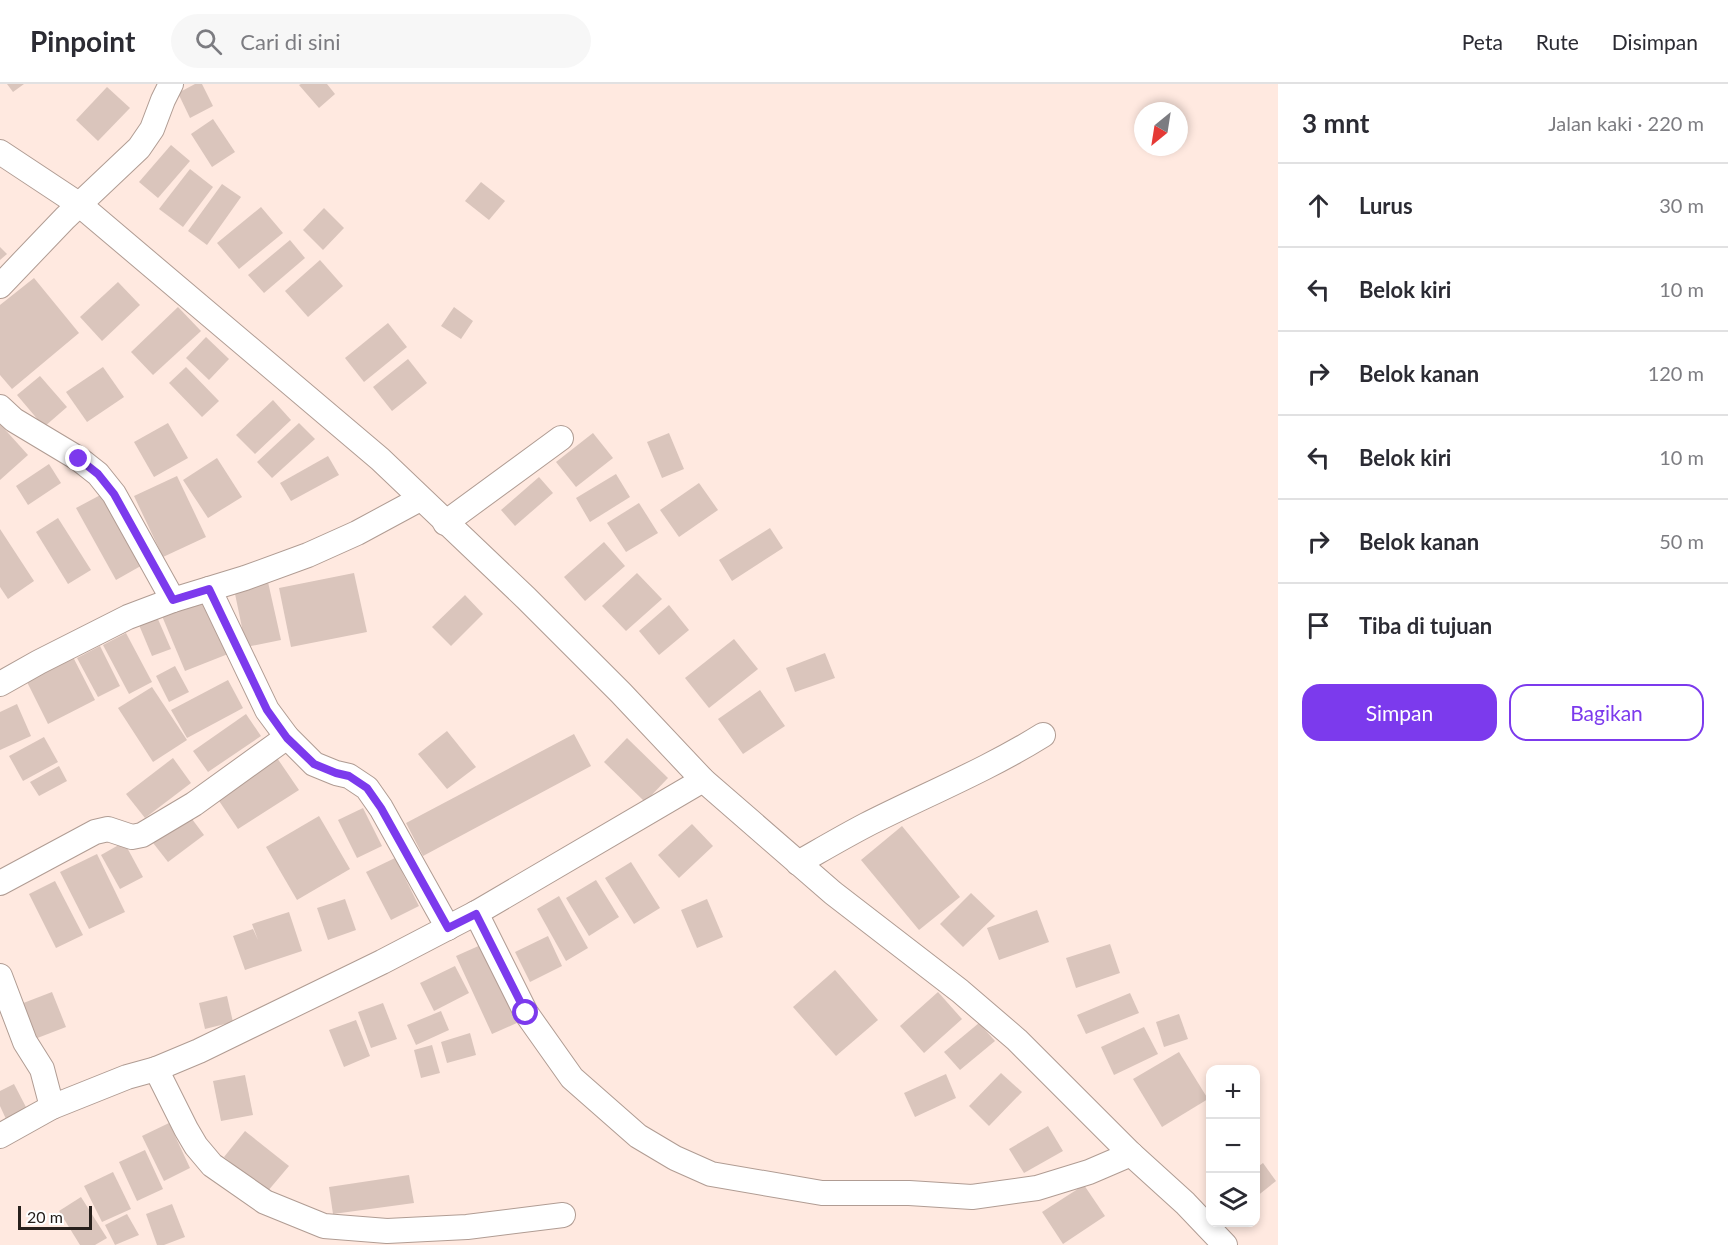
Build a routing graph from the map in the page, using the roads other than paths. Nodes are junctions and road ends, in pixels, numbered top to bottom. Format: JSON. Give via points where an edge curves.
{"nodes":[{"id":1,"x":171,"y":84,"type":"edge"},
{"id":2,"x":0,"y":152,"type":"edge"},
{"id":3,"x":80,"y":205,"type":"junction"},
{"id":4,"x":0,"y":286,"type":"edge"},
{"id":5,"x":0,"y":407,"type":"edge"},
{"id":6,"x":561,"y":438,"type":"dead end"},
{"id":7,"x":420,"y":498,"type":"junction"},
{"id":8,"x":445,"y":523,"type":"junction"},
{"id":9,"x":209,"y":589,"type":"junction"},
{"id":10,"x":173,"y":600,"type":"junction"},
{"id":11,"x":0,"y":684,"type":"edge"},
{"id":12,"x":1043,"y":735,"type":"dead end"},
{"id":13,"x":287,"y":738,"type":"junction"},
{"id":14,"x":703,"y":780,"type":"junction"},
{"id":15,"x":798,"y":863,"type":"junction"},
{"id":16,"x":0,"y":883,"type":"edge"},
{"id":17,"x":476,"y":914,"type":"junction"},
{"id":18,"x":448,"y":928,"type":"junction"},
{"id":19,"x":0,"y":976,"type":"edge"},
{"id":20,"x":156,"y":1069,"type":"junction"},
{"id":21,"x":52,"y":1107,"type":"junction"},
{"id":22,"x":0,"y":1136,"type":"edge"},
{"id":23,"x":1131,"y":1154,"type":"junction"},
{"id":24,"x":563,"y":1215,"type":"dead end"},
{"id":25,"x":1225,"y":1245,"type":"edge"}],
"edges":[{"from":1,"to":3,"type":"street","via":[[152,129],[139,148]]},
{"from":2,"to":3,"type":"street"},
{"from":3,"to":4,"type":"street"},
{"from":3,"to":7,"type":"street","via":[[380,459]]},
{"from":5,"to":10,"type":"street","via":[[98,474],[114,494]]},
{"from":6,"to":8,"type":"street"},
{"from":7,"to":8,"type":"street"},
{"from":7,"to":9,"type":"street","via":[[337,542]]},
{"from":8,"to":14,"type":"street","via":[[526,598]]},
{"from":9,"to":10,"type":"street"},
{"from":9,"to":13,"type":"street","via":[[267,710]]},
{"from":10,"to":11,"type":"street","via":[[128,617]]},
{"from":12,"to":15,"type":"street"},
{"from":13,"to":16,"type":"street","via":[[194,804],[142,835],[95,832]]},
{"from":13,"to":18,"type":"street","via":[[314,764],[349,776],[367,788]]},
{"from":14,"to":15,"type":"street"},
{"from":14,"to":17,"type":"street"},
{"from":15,"to":23,"type":"street","via":[[1017,1040]]},
{"from":17,"to":18,"type":"street"},
{"from":17,"to":23,"type":"street","via":[[526,1013],[572,1078],[638,1136],[711,1174],[822,1193],[972,1197],[1037,1188]]},
{"from":18,"to":20,"type":"street"},
{"from":19,"to":21,"type":"street","via":[[25,1042],[42,1069]]},
{"from":20,"to":21,"type":"street"},
{"from":20,"to":24,"type":"street","via":[[186,1129],[212,1165],[265,1202],[324,1226],[387,1231],[466,1227]]},
{"from":21,"to":22,"type":"street"},
{"from":23,"to":25,"type":"street"}]}
